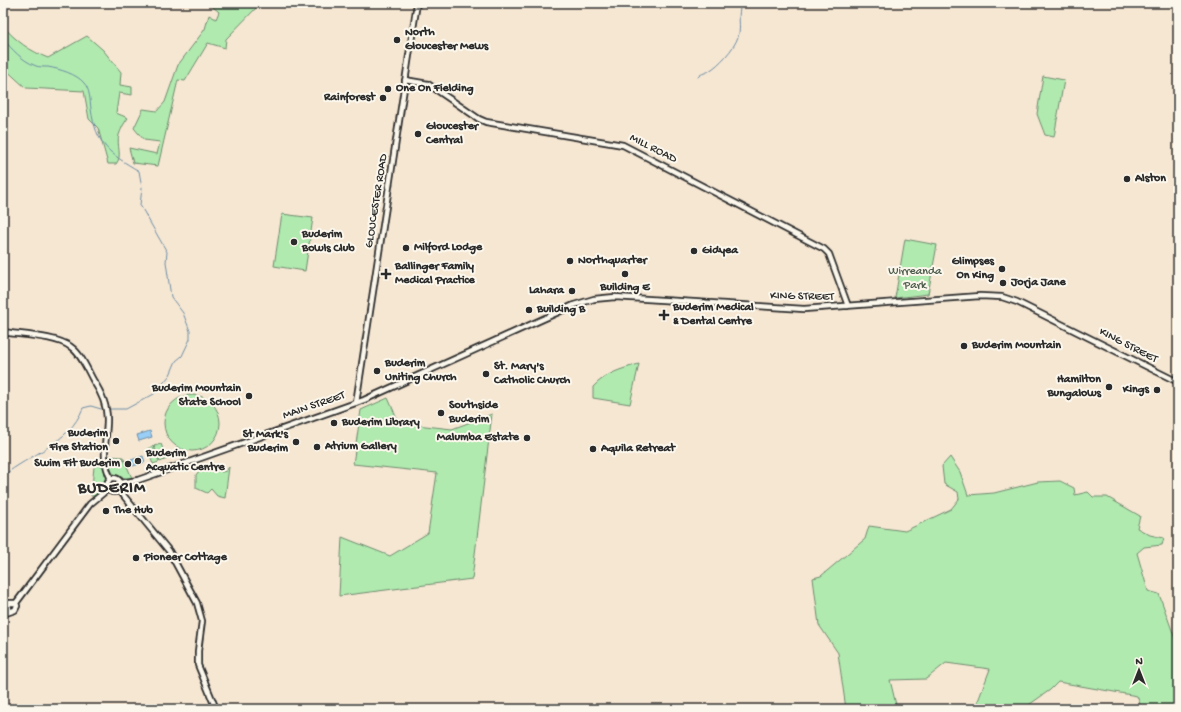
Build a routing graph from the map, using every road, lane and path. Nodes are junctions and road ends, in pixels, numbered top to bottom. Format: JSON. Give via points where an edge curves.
{"nodes":[{"id":1,"x":417,"y":3,"type":"edge"},
{"id":2,"x":405,"y":80,"type":"junction"},
{"id":3,"x":848,"y":306,"type":"junction"},
{"id":4,"x":3,"y":332,"type":"edge"},
{"id":5,"x":1178,"y":382,"type":"edge"},
{"id":6,"x":356,"y":403,"type":"junction"},
{"id":7,"x":111,"y":479,"type":"junction"},
{"id":8,"x":121,"y":483,"type":"junction"},
{"id":9,"x":108,"y":489,"type":"junction"},
{"id":10,"x":119,"y":490,"type":"junction"},
{"id":11,"x":16,"y":603,"type":"junction"},
{"id":12,"x":10,"y":610,"type":"junction"},
{"id":13,"x":3,"y":614,"type":"edge"},
{"id":14,"x":216,"y":709,"type":"edge"}],
"edges":[{"from":1,"to":2,"type":"main road","name":"GLOUCESTER ROAD"},
{"from":2,"to":3,"type":"main road","name":"MILL ROAD","via":[[428,84],[486,122],[623,145],[824,249],[829,254]]},
{"from":2,"to":6,"type":"main road","name":"GLOUCESTER ROAD"},
{"from":3,"to":5,"type":"main road","name":"KING STREET","via":[[980,296],[1008,298]]},
{"from":3,"to":6,"type":"main road","name":"KING STREET","via":[[804,309],[615,297],[594,299]]},
{"from":4,"to":7,"type":"main road","via":[[62,342],[76,352],[97,385],[106,406],[104,460]]},
{"from":6,"to":8,"type":"main road","name":"MAIN STREET","via":[[138,480]]},
{"from":7,"to":8,"type":"main road","via":[[117,479]]},
{"from":7,"to":9,"type":"main road","via":[[107,483]]},
{"from":8,"to":10,"type":"main road"},
{"from":9,"to":10,"type":"main road","via":[[112,492]]},
{"from":9,"to":11,"type":"main road","via":[[90,504]]},
{"from":10,"to":14,"type":"main road","via":[[169,551],[196,603],[202,621],[198,665]]},
{"from":11,"to":12,"type":"main road","via":[[16,609]]},
{"from":11,"to":12,"type":"main road","via":[[9,603]]},
{"from":12,"to":13,"type":"main road"}]}
